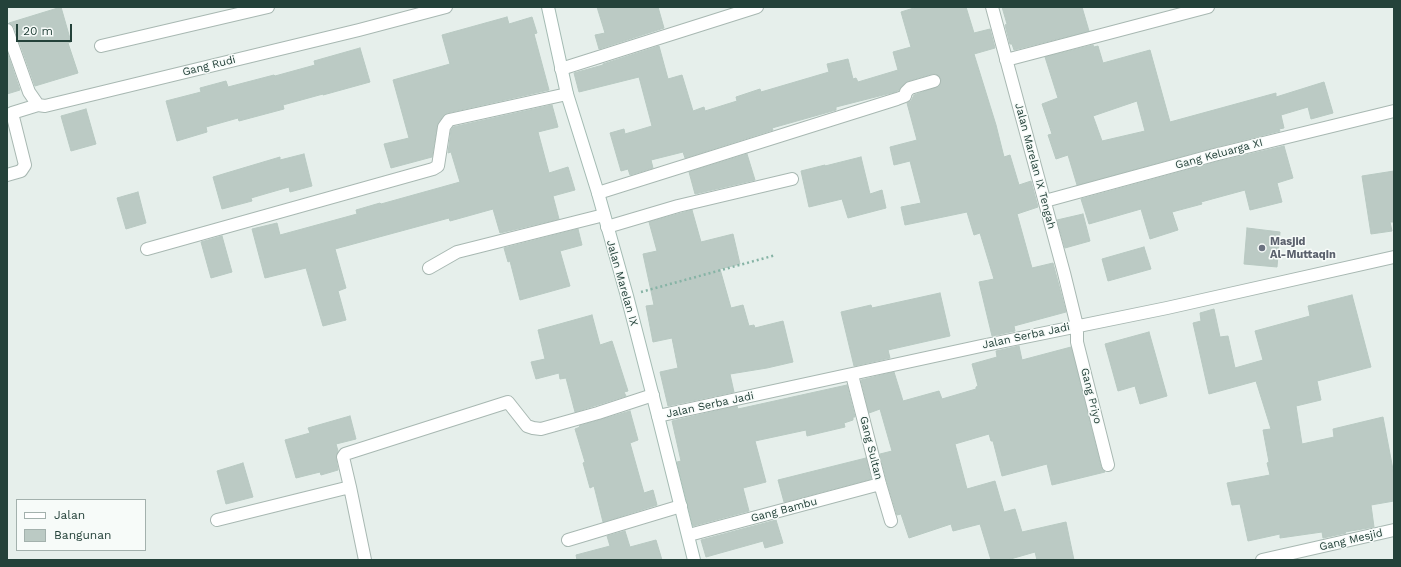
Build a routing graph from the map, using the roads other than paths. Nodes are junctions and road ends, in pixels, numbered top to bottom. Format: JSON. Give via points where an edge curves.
{"nodes":[{"id":1,"x":268,"y":7,"type":"edge"},
{"id":2,"x":446,"y":7,"type":"edge"},
{"id":3,"x":548,"y":7,"type":"edge"},
{"id":4,"x":757,"y":7,"type":"edge"},
{"id":5,"x":992,"y":7,"type":"edge"},
{"id":6,"x":1208,"y":7,"type":"edge"},
{"id":7,"x":7,"y":30,"type":"edge"},
{"id":8,"x":101,"y":46,"type":"dead end"},
{"id":9,"x":1006,"y":60,"type":"junction"},
{"id":10,"x":561,"y":69,"type":"junction"},
{"id":11,"x":934,"y":81,"type":"dead end"},
{"id":12,"x":567,"y":94,"type":"junction"},
{"id":13,"x":38,"y":105,"type":"junction"},
{"id":14,"x":1394,"y":111,"type":"edge"},
{"id":15,"x":7,"y":175,"type":"edge"},
{"id":16,"x":792,"y":179,"type":"dead end"},
{"id":17,"x":598,"y":193,"type":"junction"},
{"id":18,"x":1045,"y":201,"type":"junction"},
{"id":19,"x":605,"y":221,"type":"junction"},
{"id":20,"x":147,"y":249,"type":"dead end"},
{"id":21,"x":1394,"y":257,"type":"edge"},
{"id":22,"x":429,"y":268,"type":"dead end"},
{"id":23,"x":1077,"y":326,"type":"junction"},
{"id":24,"x":852,"y":374,"type":"junction"},
{"id":25,"x":653,"y":395,"type":"junction"},
{"id":26,"x":658,"y":416,"type":"junction"},
{"id":27,"x":1108,"y":465,"type":"dead end"},
{"id":28,"x":880,"y":484,"type":"junction"},
{"id":29,"x":350,"y":487,"type":"junction"},
{"id":30,"x":681,"y":506,"type":"junction"},
{"id":31,"x":217,"y":520,"type":"dead end"},
{"id":32,"x":891,"y":521,"type":"dead end"},
{"id":33,"x":1394,"y":530,"type":"edge"},
{"id":34,"x":689,"y":535,"type":"junction"},
{"id":35,"x":568,"y":540,"type":"dead end"},
{"id":36,"x":364,"y":560,"type":"edge"},
{"id":37,"x":694,"y":560,"type":"edge"},
{"id":38,"x":1262,"y":560,"type":"edge"}],
"edges":[{"from":1,"to":8,"type":"street"},
{"from":2,"to":13,"type":"street","name":"Gang Rudi","via":[[45,106]]},
{"from":3,"to":10,"type":"street","name":"Jalan Marelan IX"},
{"from":4,"to":10,"type":"street"},
{"from":5,"to":9,"type":"street","name":"Jalan Marelan IX Tengah"},
{"from":6,"to":9,"type":"street"},
{"from":7,"to":13,"type":"street","via":[[30,92]]},
{"from":9,"to":18,"type":"street","name":"Jalan Marelan IX Tengah"},
{"from":10,"to":12,"type":"street","name":"Jalan Marelan IX"},
{"from":11,"to":17,"type":"street","via":[[910,88],[905,96],[890,102]]},
{"from":12,"to":17,"type":"street","name":"Jalan Marelan IX"},
{"from":12,"to":20,"type":"street","via":[[449,120],[444,126],[438,166],[433,169]]},
{"from":13,"to":15,"type":"street","name":"Gang Rudi","via":[[12,113],[25,165],[21,171]]},
{"from":14,"to":18,"type":"street","name":"Gang Keluarga XI","via":[[1214,155]]},
{"from":16,"to":19,"type":"street"},
{"from":17,"to":19,"type":"street","name":"Jalan Marelan IX"},
{"from":18,"to":23,"type":"street","name":"Jalan Marelan IX Tengah"},
{"from":19,"to":22,"type":"street","via":[[457,252]]},
{"from":19,"to":25,"type":"street","name":"Jalan Marelan IX"},
{"from":21,"to":23,"type":"street","name":"Jalan Serba Jadi"},
{"from":23,"to":24,"type":"street","name":"Jalan Serba Jadi"},
{"from":23,"to":27,"type":"street","name":"Gang Priyo","via":[[1078,342]]},
{"from":24,"to":26,"type":"street","name":"Jalan Serba Jadi"},
{"from":24,"to":28,"type":"street","name":"Gang Sultan"},
{"from":25,"to":26,"type":"street","name":"Jalan Marelan IX"},
{"from":25,"to":29,"type":"street","via":[[541,429],[527,426],[508,402],[345,454],[343,457]]},
{"from":26,"to":30,"type":"street","name":"Jalan Marelan IX"},
{"from":28,"to":32,"type":"street","name":"Gang Sultan"},
{"from":28,"to":34,"type":"street","name":"Gang Bambu"},
{"from":29,"to":31,"type":"street"},
{"from":29,"to":36,"type":"street"},
{"from":30,"to":34,"type":"street","name":"Jalan Marelan IX"},
{"from":30,"to":35,"type":"street"},
{"from":33,"to":38,"type":"street","name":"Gang Mesjid"},
{"from":34,"to":37,"type":"street","name":"Jalan Marelan IX"}]}
